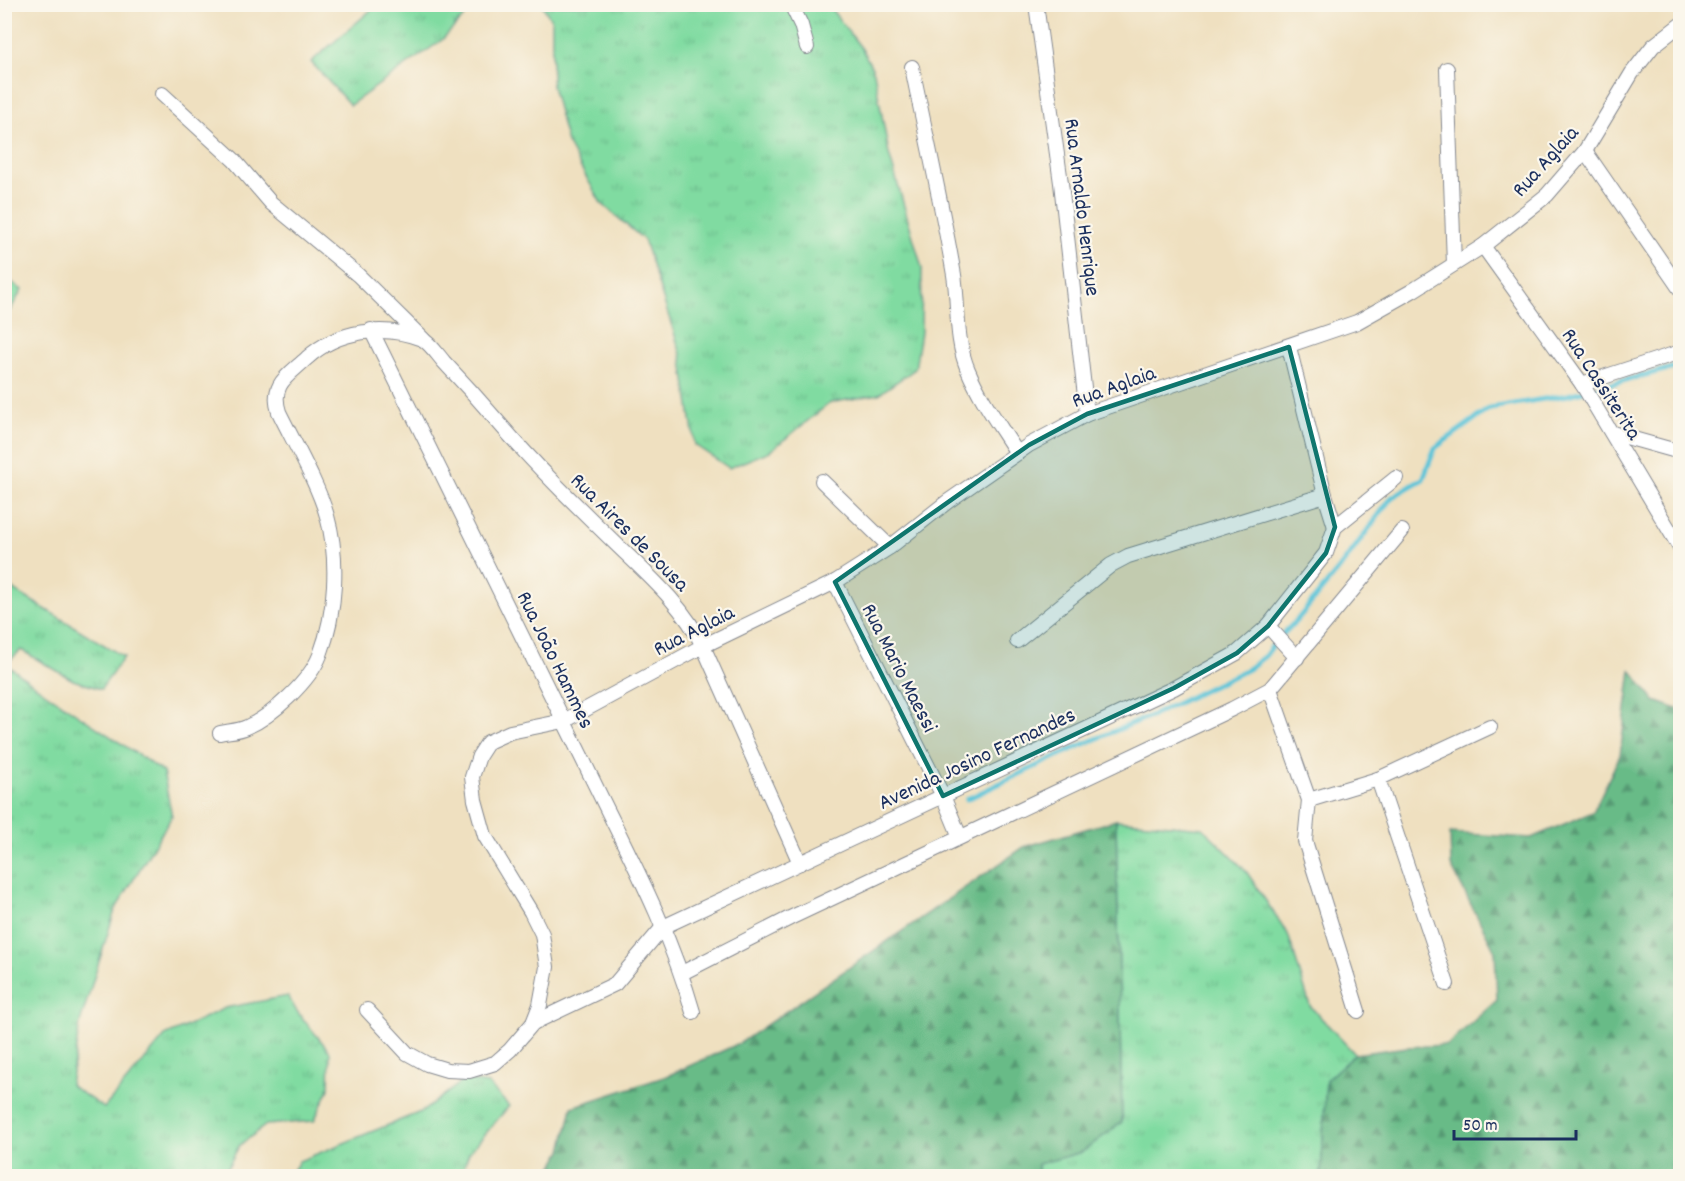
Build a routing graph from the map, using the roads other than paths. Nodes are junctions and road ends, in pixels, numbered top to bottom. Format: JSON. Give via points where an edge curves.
{"nodes":[{"id":1,"x":791,"y":4,"type":"edge"},
{"id":2,"x":1036,"y":4,"type":"edge"},
{"id":3,"x":1680,"y":25,"type":"edge"},
{"id":4,"x":807,"y":46,"type":"dead end"},
{"id":5,"x":912,"y":68,"type":"dead end"},
{"id":6,"x":1446,"y":69,"type":"dead end"},
{"id":7,"x":162,"y":94,"type":"dead end"},
{"id":8,"x":1585,"y":151,"type":"junction"},
{"id":9,"x":1483,"y":246,"type":"junction"},
{"id":10,"x":1454,"y":264,"type":"junction"},
{"id":11,"x":1680,"y":289,"type":"edge"},
{"id":12,"x":371,"y":330,"type":"junction"},
{"id":13,"x":425,"y":340,"type":"junction"},
{"id":14,"x":1289,"y":346,"type":"junction"},
{"id":15,"x":1680,"y":352,"type":"edge"},
{"id":16,"x":1586,"y":390,"type":"junction"},
{"id":17,"x":1087,"y":414,"type":"junction"},
{"id":18,"x":1612,"y":433,"type":"junction"},
{"id":19,"x":1680,"y":452,"type":"edge"},
{"id":20,"x":1017,"y":453,"type":"junction"},
{"id":21,"x":1396,"y":478,"type":"dead end"},
{"id":22,"x":822,"y":481,"type":"dead end"},
{"id":23,"x":1325,"y":495,"type":"junction"},
{"id":24,"x":1335,"y":527,"type":"junction"},
{"id":25,"x":1402,"y":531,"type":"dead end"},
{"id":26,"x":890,"y":547,"type":"junction"},
{"id":27,"x":1680,"y":548,"type":"edge"},
{"id":28,"x":835,"y":582,"type":"junction"},
{"id":29,"x":1275,"y":634,"type":"junction"},
{"id":30,"x":1017,"y":640,"type":"dead end"},
{"id":31,"x":703,"y":646,"type":"junction"},
{"id":32,"x":1297,"y":658,"type":"junction"},
{"id":33,"x":1270,"y":689,"type":"junction"},
{"id":34,"x":564,"y":721,"type":"junction"},
{"id":35,"x":1490,"y":728,"type":"dead end"},
{"id":36,"x":220,"y":733,"type":"dead end"},
{"id":37,"x":1378,"y":779,"type":"junction"},
{"id":38,"x":943,"y":796,"type":"junction"},
{"id":39,"x":1309,"y":800,"type":"junction"},
{"id":40,"x":960,"y":837,"type":"junction"},
{"id":41,"x":800,"y":863,"type":"junction"},
{"id":42,"x":663,"y":927,"type":"junction"},
{"id":43,"x":682,"y":973,"type":"junction"},
{"id":44,"x":1447,"y":984,"type":"dead end"},
{"id":45,"x":367,"y":1010,"type":"dead end"},
{"id":46,"x":1358,"y":1011,"type":"dead end"},
{"id":47,"x":693,"y":1012,"type":"dead end"},
{"id":48,"x":533,"y":1023,"type":"junction"}],
"edges":[{"from":1,"to":4,"type":"street"},
{"from":2,"to":17,"type":"street","name":"Rua Arnaldo Henrique"},
{"from":3,"to":8,"type":"street","name":"Rua Aglaia","via":[[1653,46],[1632,73]]},
{"from":5,"to":20,"type":"street","via":[[949,249],[961,347],[976,387]]},
{"from":6,"to":10,"type":"street"},
{"from":7,"to":13,"type":"street","name":"Rua Aires de Sousa","via":[[234,160],[271,202],[358,275]]},
{"from":8,"to":9,"type":"street","name":"Rua Aglaia","via":[[1547,195]]},
{"from":8,"to":11,"type":"street"},
{"from":9,"to":10,"type":"street","name":"Rua Aglaia"},
{"from":9,"to":16,"type":"street","name":"Rua Cassiterita"},
{"from":10,"to":14,"type":"street","name":"Rua Aglaia","via":[[1357,322]]},
{"from":12,"to":13,"type":"street","via":[[393,331]]},
{"from":12,"to":34,"type":"street","name":"Rua João Hammes"},
{"from":12,"to":36,"type":"street","via":[[337,339],[315,351],[277,388],[275,401],[279,412],[327,514],[335,578],[332,607],[320,655],[308,675],[259,721]]},
{"from":13,"to":31,"type":"street","name":"Rua Aires de Sousa","via":[[531,461],[666,593],[695,629]]},
{"from":14,"to":17,"type":"street","name":"Rua Aglaia"},
{"from":14,"to":23,"type":"street"},
{"from":15,"to":16,"type":"street"},
{"from":16,"to":18,"type":"street","name":"Rua Cassiterita"},
{"from":17,"to":20,"type":"street","name":"Rua Aglaia"},
{"from":18,"to":19,"type":"street"},
{"from":18,"to":27,"type":"street","name":"Rua Cassiterita"},
{"from":20,"to":26,"type":"street","name":"Rua Aglaia"},
{"from":21,"to":24,"type":"street"},
{"from":22,"to":26,"type":"street"},
{"from":23,"to":24,"type":"street"},
{"from":23,"to":30,"type":"street","via":[[1128,556],[1111,565]]},
{"from":24,"to":29,"type":"street","name":"Avenida Josino Fernandes","via":[[1326,553]]},
{"from":25,"to":32,"type":"street"},
{"from":26,"to":28,"type":"street","name":"Rua Aglaia"},
{"from":28,"to":31,"type":"street","name":"Rua Aglaia"},
{"from":28,"to":38,"type":"street","name":"Rua Mario Maessi"},
{"from":29,"to":32,"type":"street"},
{"from":29,"to":38,"type":"street","name":"Avenida Josino Fernandes","via":[[1174,688]]},
{"from":31,"to":34,"type":"street","name":"Rua Aglaia"},
{"from":31,"to":41,"type":"street","name":"Rua Aires de Sousa"},
{"from":32,"to":33,"type":"street"},
{"from":33,"to":39,"type":"street"},
{"from":33,"to":40,"type":"street"},
{"from":34,"to":42,"type":"street","name":"Rua João Hammes"},
{"from":34,"to":48,"type":"street","name":"Rua Aglaia","via":[[510,732],[488,742],[472,777],[485,836],[542,934],[547,967]]},
{"from":35,"to":37,"type":"street"},
{"from":37,"to":39,"type":"street"},
{"from":37,"to":44,"type":"street"},
{"from":38,"to":40,"type":"street","name":"Rua Mario Maessi"},
{"from":38,"to":41,"type":"street","name":"Avenida Josino Fernandes"},
{"from":39,"to":46,"type":"street","via":[[1305,841]]},
{"from":40,"to":43,"type":"street"},
{"from":41,"to":42,"type":"street","name":"Avenida Josino Fernandes"},
{"from":42,"to":43,"type":"street","name":"Rua João Hammes"},
{"from":42,"to":48,"type":"street","name":"Avenida Josino Fernandes","via":[[615,984]]},
{"from":43,"to":47,"type":"street","name":"Rua João Hammes"},
{"from":45,"to":48,"type":"street","via":[[407,1053],[447,1070],[469,1071],[495,1063]]}]}
